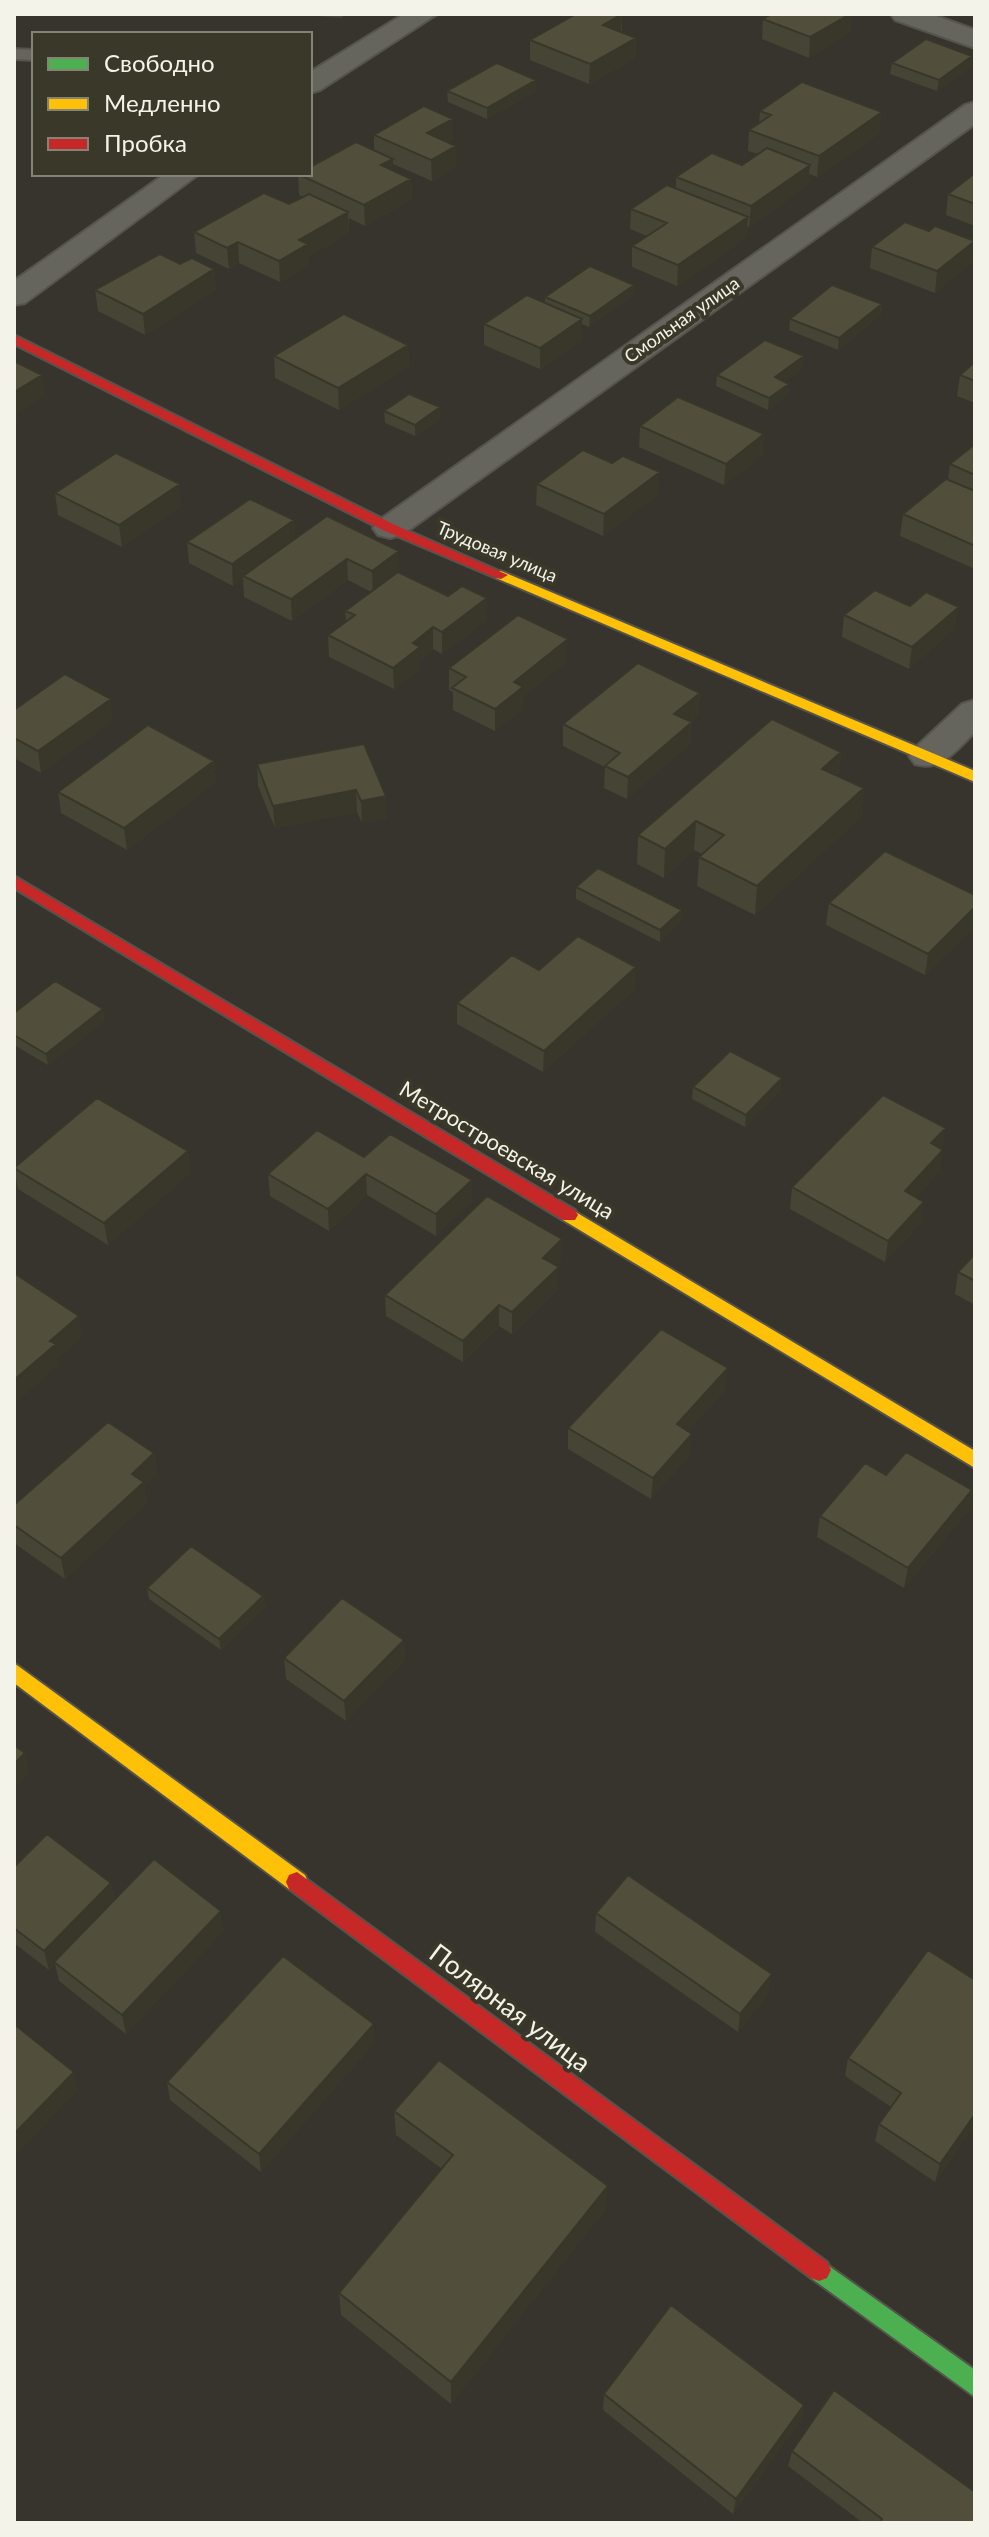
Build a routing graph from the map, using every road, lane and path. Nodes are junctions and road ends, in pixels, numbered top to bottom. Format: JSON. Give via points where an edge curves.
{"nodes":[{"id":1,"x":423,"y":14,"type":"edge"},
{"id":2,"x":905,"y":14,"type":"edge"},
{"id":3,"x":975,"y":40,"type":"edge"},
{"id":4,"x":313,"y":79,"type":"edge"},
{"id":5,"x":975,"y":111,"type":"edge"},
{"id":6,"x":181,"y":176,"type":"edge"},
{"id":7,"x":14,"y":296,"type":"edge"},
{"id":8,"x":14,"y":339,"type":"edge"},
{"id":9,"x":390,"y":528,"type":"junction"},
{"id":10,"x":975,"y":712,"type":"edge"},
{"id":11,"x":928,"y":756,"type":"junction"},
{"id":12,"x":975,"y":777,"type":"edge"},
{"id":13,"x":14,"y":881,"type":"edge"},
{"id":14,"x":975,"y":1460,"type":"edge"},
{"id":15,"x":14,"y":1672,"type":"edge"},
{"id":16,"x":975,"y":2385,"type":"edge"}],
"edges":[{"from":1,"to":4,"type":"street"},
{"from":2,"to":3,"type":"street"},
{"from":5,"to":9,"type":"street","name":"Смольная улица"},
{"from":6,"to":7,"type":"street"},
{"from":8,"to":9,"type":"street","name":"Трудовая улица"},
{"from":9,"to":11,"type":"street","name":"Трудовая улица"},
{"from":10,"to":11,"type":"street"},
{"from":11,"to":12,"type":"street","name":"Трудовая улица"},
{"from":13,"to":14,"type":"street","name":"Метростроевская улица"},
{"from":15,"to":16,"type":"street","name":"Полярная улица"}]}
